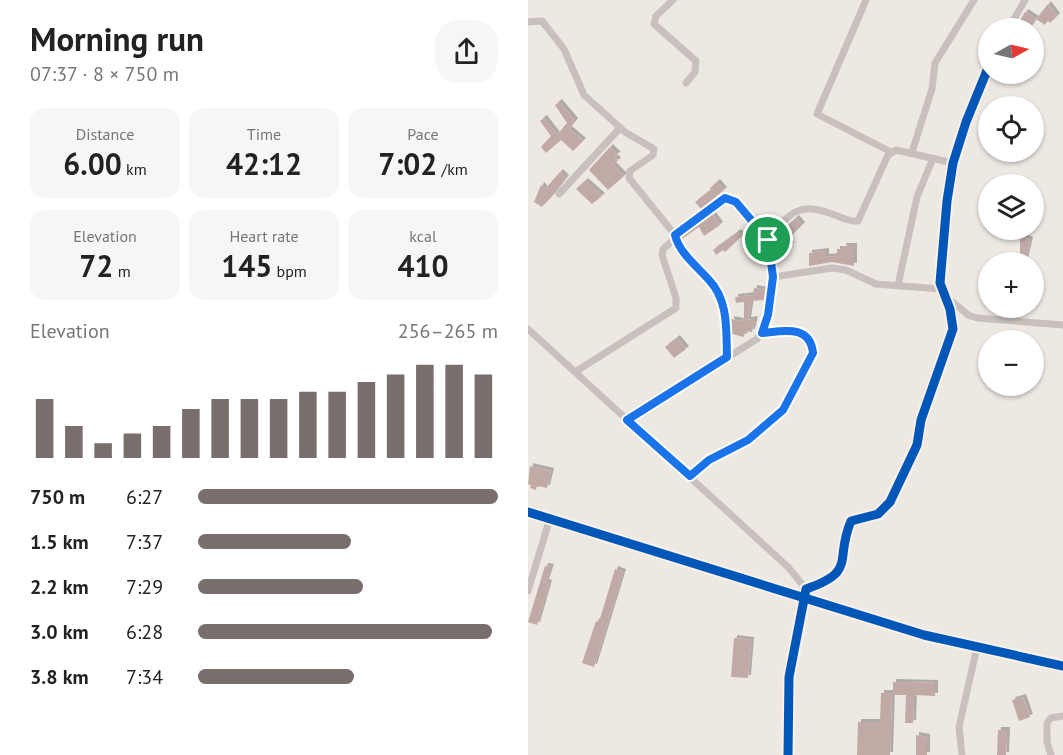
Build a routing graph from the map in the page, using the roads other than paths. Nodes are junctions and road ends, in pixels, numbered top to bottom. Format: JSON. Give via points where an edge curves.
{"nodes":[{"id":1,"x":673,"y":0,"type":"edge"},
{"id":2,"x":866,"y":0,"type":"edge"},
{"id":3,"x":974,"y":0,"type":"edge"},
{"id":4,"x":1025,"y":0,"type":"edge"},
{"id":5,"x":1015,"y":18,"type":"edge"},
{"id":6,"x":528,"y":22,"type":"edge"},
{"id":7,"x":687,"y":83,"type":"dead end"},
{"id":8,"x":981,"y":84,"type":"edge"},
{"id":9,"x":620,"y":128,"type":"junction"},
{"id":10,"x":891,"y":152,"type":"junction"},
{"id":11,"x":912,"y":152,"type":"junction"},
{"id":12,"x":933,"y":158,"type":"junction"},
{"id":13,"x":952,"y":163,"type":"junction"},
{"id":14,"x":559,"y":194,"type":"dead end"},
{"id":15,"x":675,"y":236,"type":"junction"},
{"id":16,"x":768,"y":240,"type":"junction"},
{"id":17,"x":773,"y":277,"type":"junction"},
{"id":18,"x":898,"y":285,"type":"junction"},
{"id":19,"x":944,"y":293,"type":"junction"},
{"id":20,"x":1063,"y":325,"type":"edge"},
{"id":21,"x":528,"y":329,"type":"edge"},
{"id":22,"x":762,"y":333,"type":"junction"},
{"id":23,"x":727,"y":357,"type":"junction"},
{"id":24,"x":574,"y":372,"type":"junction"},
{"id":25,"x":627,"y":420,"type":"junction"},
{"id":26,"x":690,"y":476,"type":"junction"},
{"id":27,"x":528,"y":512,"type":"edge"},
{"id":28,"x":550,"y":518,"type":"junction"},
{"id":29,"x":528,"y":591,"type":"edge"},
{"id":30,"x":806,"y":594,"type":"junction"},
{"id":31,"x":977,"y":647,"type":"junction"},
{"id":32,"x":1063,"y":666,"type":"edge"},
{"id":33,"x":1063,"y":716,"type":"edge"},
{"id":34,"x":788,"y":755,"type":"edge"},
{"id":35,"x":962,"y":755,"type":"edge"},
{"id":36,"x":1051,"y":755,"type":"edge"}],
"edges":[{"from":1,"to":7,"type":"street","via":[[656,16],[654,24],[696,61],[695,72]]},
{"from":2,"to":10,"type":"street","via":[[817,114]]},
{"from":3,"to":11,"type":"street","via":[[935,63],[932,89]]},
{"from":4,"to":5,"type":"street"},
{"from":6,"to":9,"type":"street","via":[[542,21],[564,49],[584,95]]},
{"from":8,"to":13,"type":"street"},
{"from":9,"to":14,"type":"street"},
{"from":9,"to":15,"type":"street","via":[[654,149],[653,154],[630,171],[629,178]]},
{"from":10,"to":11,"type":"street"},
{"from":10,"to":16,"type":"street","via":[[858,221],[817,208],[799,209]]},
{"from":11,"to":12,"type":"street"},
{"from":12,"to":13,"type":"street"},
{"from":12,"to":18,"type":"street","via":[[917,196]]},
{"from":13,"to":19,"type":"street"},
{"from":15,"to":16,"type":"street","via":[[729,198]]},
{"from":15,"to":23,"type":"street","via":[[710,280],[722,304],[727,316]]},
{"from":15,"to":24,"type":"street","via":[[662,255],[676,308]]},
{"from":16,"to":17,"type":"street"},
{"from":17,"to":18,"type":"street","via":[[832,268],[876,284]]},
{"from":17,"to":22,"type":"street"},
{"from":18,"to":19,"type":"street"},
{"from":19,"to":20,"type":"street","via":[[956,307],[977,318]]},
{"from":19,"to":30,"type":"street","via":[[953,329],[921,420],[914,454],[885,510],[851,520],[842,562],[834,578]]},
{"from":21,"to":24,"type":"street"},
{"from":22,"to":23,"type":"street"},
{"from":22,"to":26,"type":"street","via":[[803,333],[812,345],[811,359],[783,410],[748,440],[709,460]]},
{"from":23,"to":25,"type":"street"},
{"from":24,"to":25,"type":"street"},
{"from":25,"to":26,"type":"street"},
{"from":26,"to":30,"type":"street","via":[[788,567]]},
{"from":27,"to":28,"type":"street"},
{"from":28,"to":29,"type":"street"},
{"from":28,"to":30,"type":"street"},
{"from":30,"to":31,"type":"street","via":[[924,634]]},
{"from":30,"to":34,"type":"street","via":[[789,677]]},
{"from":31,"to":32,"type":"street"},
{"from":31,"to":35,"type":"street","via":[[959,727]]},
{"from":33,"to":36,"type":"street","via":[[1047,723]]}]}
